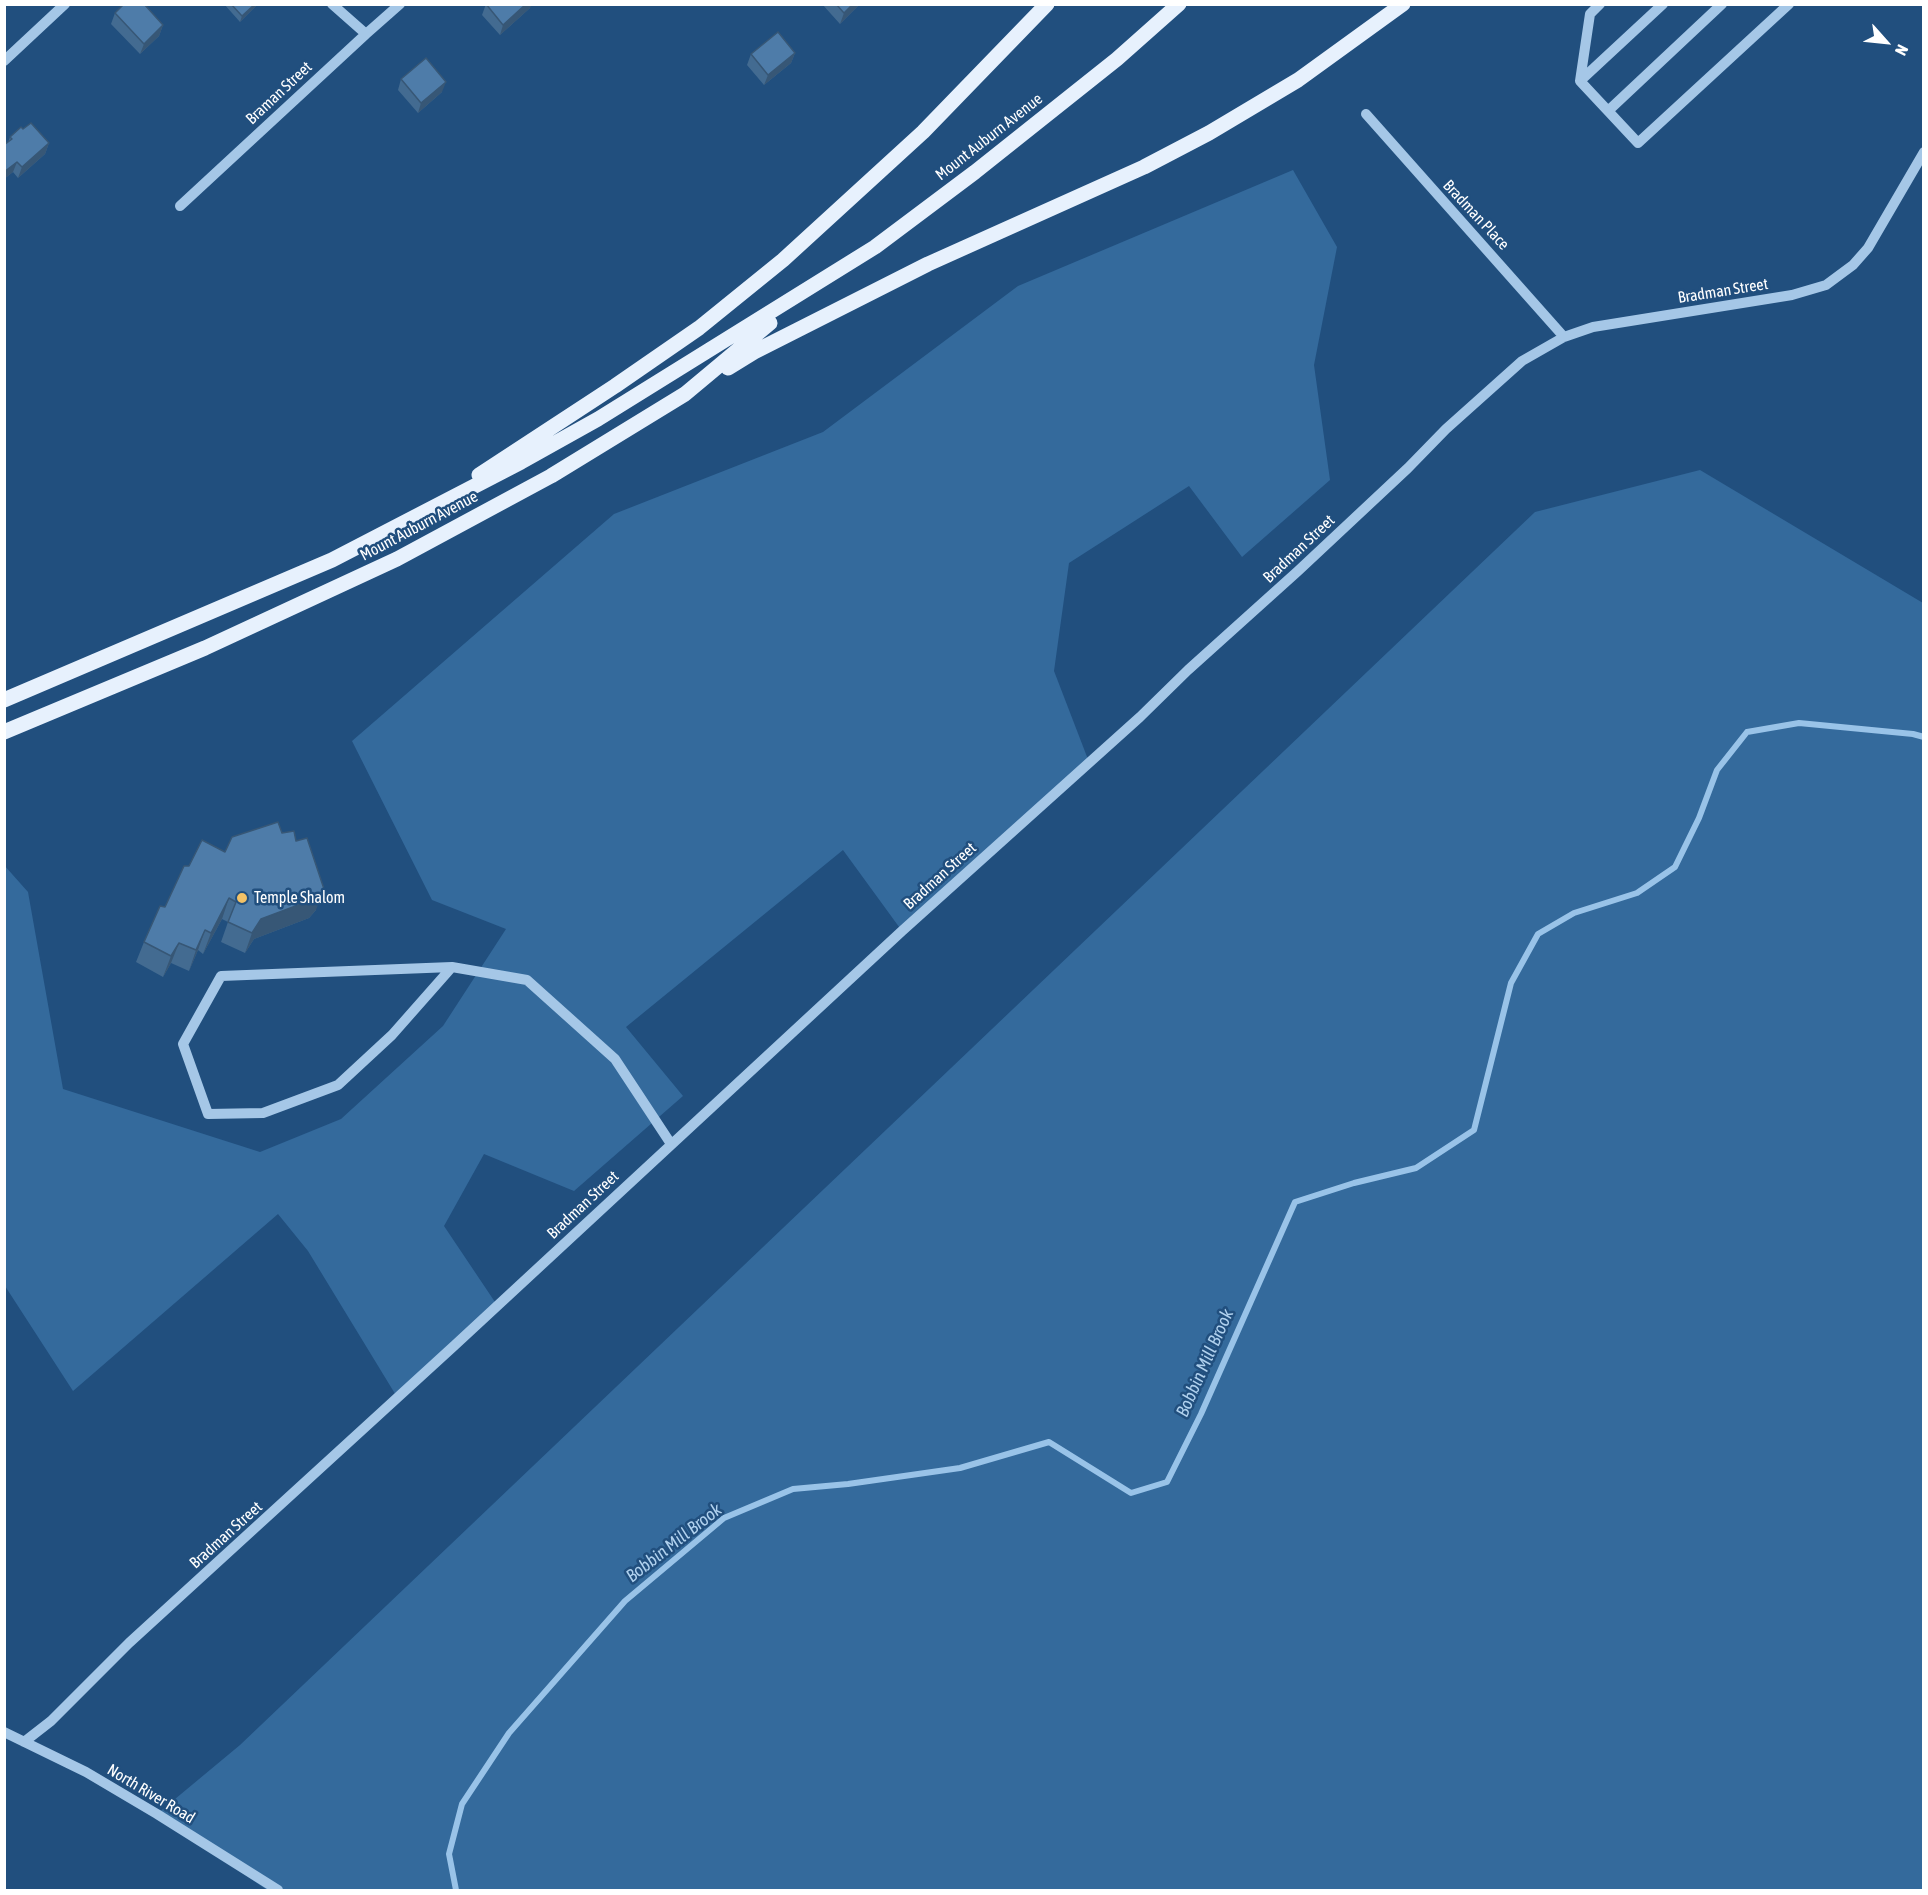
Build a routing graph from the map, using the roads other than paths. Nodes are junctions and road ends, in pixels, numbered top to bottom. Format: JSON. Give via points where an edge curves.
{"nodes":[{"id":1,"x":64,"y":4,"type":"edge"},
{"id":2,"x":332,"y":4,"type":"edge"},
{"id":3,"x":400,"y":4,"type":"edge"},
{"id":4,"x":1047,"y":4,"type":"edge"},
{"id":5,"x":1179,"y":4,"type":"edge"},
{"id":6,"x":1403,"y":4,"type":"edge"},
{"id":7,"x":1600,"y":4,"type":"edge"},
{"id":8,"x":1663,"y":4,"type":"edge"},
{"id":9,"x":1722,"y":4,"type":"edge"},
{"id":10,"x":1789,"y":4,"type":"edge"},
{"id":11,"x":366,"y":34,"type":"junction"},
{"id":12,"x":4,"y":61,"type":"edge"},
{"id":13,"x":1580,"y":81,"type":"junction"},
{"id":14,"x":1608,"y":111,"type":"junction"},
{"id":15,"x":1366,"y":114,"type":"dead end"},
{"id":16,"x":1923,"y":152,"type":"edge"},
{"id":17,"x":180,"y":206,"type":"dead end"},
{"id":18,"x":813,"y":287,"type":"junction"},
{"id":19,"x":1564,"y":336,"type":"junction"},
{"id":20,"x":685,"y":394,"type":"junction"},
{"id":21,"x":419,"y":515,"type":"junction"},
{"id":22,"x":4,"y":700,"type":"edge"},
{"id":23,"x":4,"y":732,"type":"edge"},
{"id":24,"x":452,"y":967,"type":"junction"},
{"id":25,"x":671,"y":1144,"type":"junction"},
{"id":26,"x":4,"y":1732,"type":"edge"},
{"id":27,"x":24,"y":1742,"type":"junction"},
{"id":28,"x":278,"y":1890,"type":"edge"}],
"edges":[{"from":1,"to":12,"type":"street"},
{"from":2,"to":11,"type":"street"},
{"from":3,"to":11,"type":"street","name":"Braman Street"},
{"from":4,"to":21,"type":"main road","via":[[923,132],[783,260],[662,354]]},
{"from":5,"to":18,"type":"main road","name":"Mount Auburn Avenue","via":[[1117,59],[975,172],[875,247]]},
{"from":6,"to":20,"type":"main road","via":[[1298,80],[1209,133],[1144,167],[928,264],[754,352]]},
{"from":7,"to":13,"type":"street","via":[[1590,14]]},
{"from":8,"to":13,"type":"street"},
{"from":9,"to":14,"type":"street"},
{"from":10,"to":14,"type":"street","via":[[1638,143]]},
{"from":11,"to":17,"type":"street","name":"Braman Street"},
{"from":13,"to":14,"type":"street"},
{"from":15,"to":19,"type":"street","name":"Bradman Place"},
{"from":16,"to":19,"type":"street","name":"Bradman Street","via":[[1868,248],[1826,285],[1792,296],[1593,327]]},
{"from":18,"to":20,"type":"main road","name":"Mount Auburn Avenue"},
{"from":18,"to":21,"type":"main road","name":"Mount Auburn Avenue","via":[[598,419]]},
{"from":19,"to":25,"type":"street","name":"Bradman Street","via":[[1505,376],[1140,717]]},
{"from":20,"to":23,"type":"main road","name":"Mount Auburn Avenue","via":[[551,476],[397,559],[205,648]]},
{"from":21,"to":22,"type":"main road","name":"Mount Auburn Avenue","via":[[332,560]]},
{"from":24,"to":24,"type":"street","via":[[392,1035],[338,1085],[263,1113],[208,1114],[183,1044],[221,976]]},
{"from":24,"to":25,"type":"street","via":[[527,980],[615,1059]]},
{"from":25,"to":27,"type":"street","name":"Bradman Street"},
{"from":26,"to":27,"type":"street","name":"North River Road"},
{"from":27,"to":28,"type":"street","name":"North River Road","via":[[157,1814]]}]}
